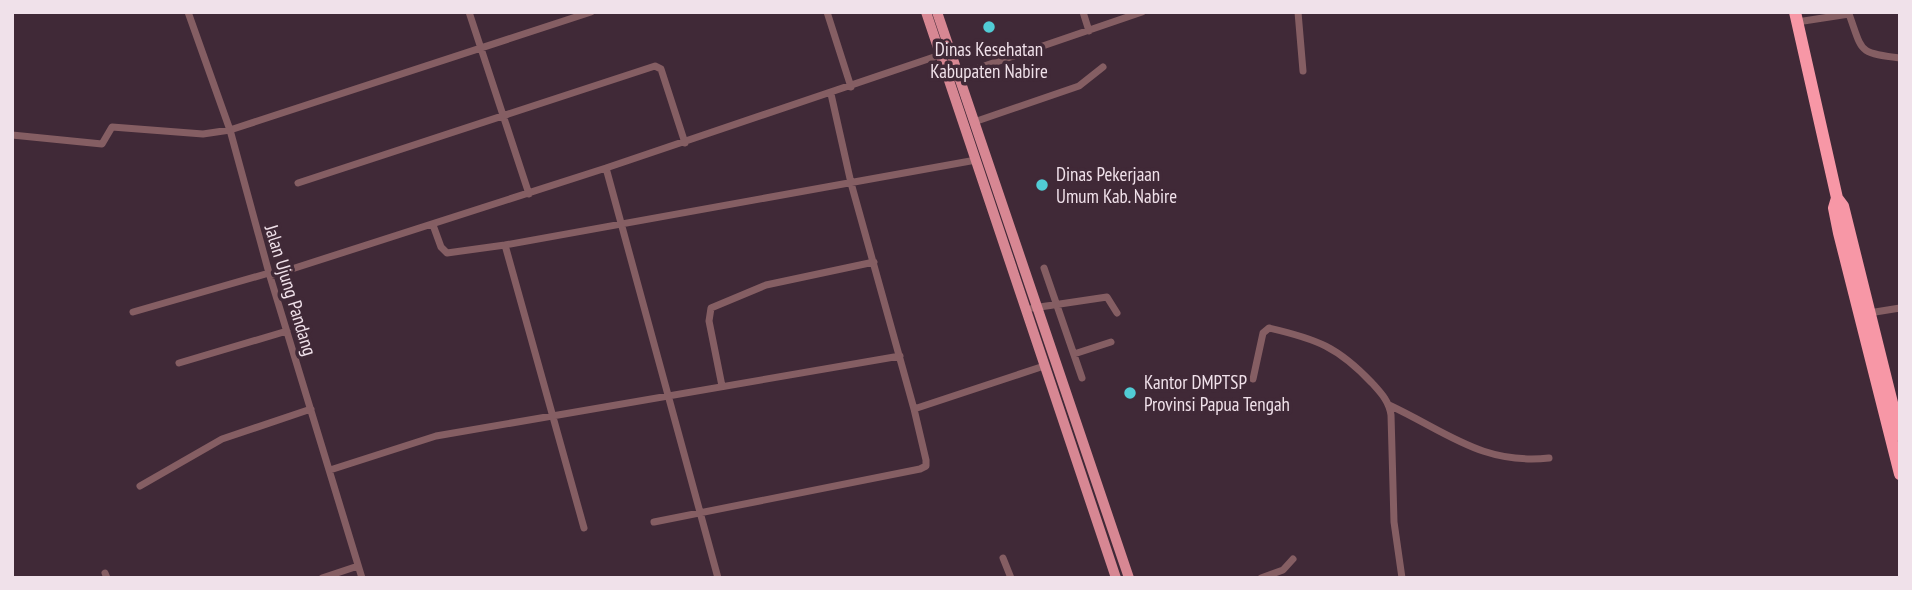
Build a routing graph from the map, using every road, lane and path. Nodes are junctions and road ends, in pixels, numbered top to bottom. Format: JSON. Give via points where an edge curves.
{"nodes":[{"id":1,"x":188,"y":12,"type":"edge"},
{"id":2,"x":469,"y":12,"type":"edge"},
{"id":3,"x":592,"y":12,"type":"edge"},
{"id":4,"x":827,"y":12,"type":"edge"},
{"id":5,"x":926,"y":12,"type":"edge"},
{"id":6,"x":937,"y":12,"type":"edge"},
{"id":7,"x":1083,"y":12,"type":"edge"},
{"id":8,"x":1142,"y":12,"type":"edge"},
{"id":9,"x":1298,"y":12,"type":"edge"},
{"id":10,"x":1849,"y":13,"type":"edge"},
{"id":11,"x":1796,"y":17,"type":"edge"},
{"id":12,"x":1089,"y":31,"type":"junction"},
{"id":13,"x":481,"y":49,"type":"junction"},
{"id":14,"x":940,"y":55,"type":"junction"},
{"id":15,"x":1900,"y":58,"type":"edge"},
{"id":16,"x":1103,"y":67,"type":"dead end"},
{"id":17,"x":1303,"y":71,"type":"dead end"},
{"id":18,"x":958,"y":75,"type":"junction"},
{"id":19,"x":851,"y":87,"type":"junction"},
{"id":20,"x":831,"y":94,"type":"junction"},
{"id":21,"x":503,"y":114,"type":"junction"},
{"id":22,"x":974,"y":122,"type":"junction"},
{"id":23,"x":230,"y":130,"type":"junction"},
{"id":24,"x":12,"y":135,"type":"edge"},
{"id":25,"x":685,"y":143,"type":"junction"},
{"id":26,"x":976,"y":160,"type":"junction"},
{"id":27,"x":606,"y":168,"type":"junction"},
{"id":28,"x":298,"y":183,"type":"dead end"},
{"id":29,"x":852,"y":183,"type":"junction"},
{"id":30,"x":529,"y":194,"type":"junction"},
{"id":31,"x":1837,"y":198,"type":"junction"},
{"id":32,"x":433,"y":225,"type":"junction"},
{"id":33,"x":620,"y":226,"type":"junction"},
{"id":34,"x":505,"y":245,"type":"junction"},
{"id":35,"x":874,"y":262,"type":"junction"},
{"id":36,"x":1044,"y":268,"type":"dead end"},
{"id":37,"x":269,"y":275,"type":"junction"},
{"id":38,"x":1056,"y":304,"type":"junction"},
{"id":39,"x":1031,"y":308,"type":"junction"},
{"id":40,"x":1900,"y":308,"type":"edge"},
{"id":41,"x":133,"y":312,"type":"dead end"},
{"id":42,"x":1117,"y":313,"type":"dead end"},
{"id":43,"x":1869,"y":313,"type":"junction"},
{"id":44,"x":286,"y":331,"type":"junction"},
{"id":45,"x":1111,"y":342,"type":"dead end"},
{"id":46,"x":1873,"y":346,"type":"junction"},
{"id":47,"x":1074,"y":354,"type":"junction"},
{"id":48,"x":900,"y":356,"type":"junction"},
{"id":49,"x":179,"y":363,"type":"dead end"},
{"id":50,"x":1044,"y":366,"type":"junction"},
{"id":51,"x":1082,"y":378,"type":"dead end"},
{"id":52,"x":1253,"y":379,"type":"dead end"},
{"id":53,"x":722,"y":386,"type":"junction"},
{"id":54,"x":667,"y":394,"type":"junction"},
{"id":55,"x":1390,"y":405,"type":"junction"},
{"id":56,"x":311,"y":409,"type":"junction"},
{"id":57,"x":914,"y":410,"type":"junction"},
{"id":58,"x":555,"y":415,"type":"junction"},
{"id":59,"x":1900,"y":435,"type":"edge"},
{"id":60,"x":1549,"y":458,"type":"dead end"},
{"id":61,"x":330,"y":470,"type":"junction"},
{"id":62,"x":1900,"y":474,"type":"edge"},
{"id":63,"x":140,"y":485,"type":"dead end"},
{"id":64,"x":701,"y":513,"type":"junction"},
{"id":65,"x":654,"y":522,"type":"dead end"},
{"id":66,"x":584,"y":528,"type":"dead end"},
{"id":67,"x":1003,"y":558,"type":"dead end"},
{"id":68,"x":1293,"y":559,"type":"dead end"},
{"id":69,"x":358,"y":566,"type":"junction"},
{"id":70,"x":322,"y":578,"type":"edge"},
{"id":71,"x":362,"y":578,"type":"edge"},
{"id":72,"x":718,"y":578,"type":"edge"},
{"id":73,"x":1011,"y":578,"type":"edge"},
{"id":74,"x":1116,"y":578,"type":"edge"},
{"id":75,"x":1129,"y":578,"type":"edge"},
{"id":76,"x":1261,"y":578,"type":"edge"},
{"id":77,"x":1402,"y":578,"type":"edge"}],
"edges":[{"from":1,"to":23,"type":"street","name":"Jalan Ujung Pandang"},
{"from":2,"to":13,"type":"street"},
{"from":3,"to":13,"type":"street"},
{"from":4,"to":19,"type":"street"},
{"from":5,"to":14,"type":"main road"},
{"from":6,"to":18,"type":"main road"},
{"from":7,"to":12,"type":"street"},
{"from":8,"to":12,"type":"street"},
{"from":9,"to":17,"type":"street"},
{"from":10,"to":11,"type":"street"},
{"from":10,"to":15,"type":"street","via":[[1866,53]]},
{"from":11,"to":31,"type":"highway"},
{"from":12,"to":18,"type":"street"},
{"from":13,"to":21,"type":"street"},
{"from":13,"to":23,"type":"street"},
{"from":14,"to":19,"type":"street"},
{"from":14,"to":26,"type":"main road"},
{"from":16,"to":22,"type":"street","via":[[1079,86]]},
{"from":18,"to":22,"type":"main road"},
{"from":19,"to":20,"type":"street"},
{"from":20,"to":25,"type":"street"},
{"from":20,"to":29,"type":"street"},
{"from":21,"to":25,"type":"street","via":[[658,66]]},
{"from":21,"to":28,"type":"street"},
{"from":21,"to":30,"type":"street"},
{"from":22,"to":39,"type":"main road"},
{"from":23,"to":24,"type":"street","via":[[203,134],[112,127],[102,145]]},
{"from":23,"to":37,"type":"street","name":"Jalan Ujung Pandang"},
{"from":25,"to":27,"type":"street"},
{"from":26,"to":29,"type":"street"},
{"from":26,"to":39,"type":"main road"},
{"from":27,"to":30,"type":"street"},
{"from":27,"to":33,"type":"street"},
{"from":29,"to":33,"type":"street"},
{"from":29,"to":35,"type":"street"},
{"from":30,"to":32,"type":"street"},
{"from":31,"to":43,"type":"highway","via":[[1843,206]]},
{"from":31,"to":46,"type":"highway","via":[[1839,233]]},
{"from":32,"to":34,"type":"street","via":[[447,253]]},
{"from":32,"to":37,"type":"street"},
{"from":33,"to":34,"type":"street"},
{"from":33,"to":54,"type":"street"},
{"from":34,"to":58,"type":"street"},
{"from":35,"to":48,"type":"street"},
{"from":35,"to":53,"type":"street","via":[[766,285],[711,308],[709,321]]},
{"from":36,"to":38,"type":"street"},
{"from":37,"to":41,"type":"street"},
{"from":37,"to":44,"type":"street","name":"Jalan Ujung Pandang"},
{"from":38,"to":39,"type":"street"},
{"from":38,"to":42,"type":"street","via":[[1107,297]]},
{"from":38,"to":47,"type":"street"},
{"from":39,"to":50,"type":"main road"},
{"from":39,"to":75,"type":"main road"},
{"from":40,"to":43,"type":"street"},
{"from":43,"to":46,"type":"highway"},
{"from":44,"to":49,"type":"street"},
{"from":44,"to":56,"type":"street","name":"Jalan Ujung Pandang"},
{"from":45,"to":47,"type":"street"},
{"from":46,"to":59,"type":"highway"},
{"from":46,"to":62,"type":"highway"},
{"from":47,"to":51,"type":"street"},
{"from":48,"to":53,"type":"street"},
{"from":48,"to":57,"type":"street"},
{"from":50,"to":57,"type":"street"},
{"from":50,"to":74,"type":"main road"},
{"from":52,"to":55,"type":"street","via":[[1263,331],[1269,328],[1339,351]]},
{"from":53,"to":54,"type":"street"},
{"from":54,"to":58,"type":"street"},
{"from":54,"to":64,"type":"street"},
{"from":55,"to":60,"type":"street","via":[[1483,452],[1516,460]]},
{"from":55,"to":77,"type":"street","via":[[1394,522]]},
{"from":56,"to":61,"type":"street","name":"Jalan Ujung Pandang"},
{"from":56,"to":63,"type":"street","via":[[222,439]]},
{"from":57,"to":64,"type":"street","via":[[925,467]]},
{"from":58,"to":61,"type":"street","via":[[427,438]]},
{"from":58,"to":66,"type":"street"},
{"from":61,"to":69,"type":"street","name":"Jalan Ujung Pandang"},
{"from":64,"to":65,"type":"street"},
{"from":64,"to":72,"type":"street"},
{"from":67,"to":73,"type":"street"},
{"from":68,"to":76,"type":"street","via":[[1283,570]]},
{"from":69,"to":70,"type":"street"},
{"from":69,"to":71,"type":"street","name":"Jalan Ujung Pandang"}]}
